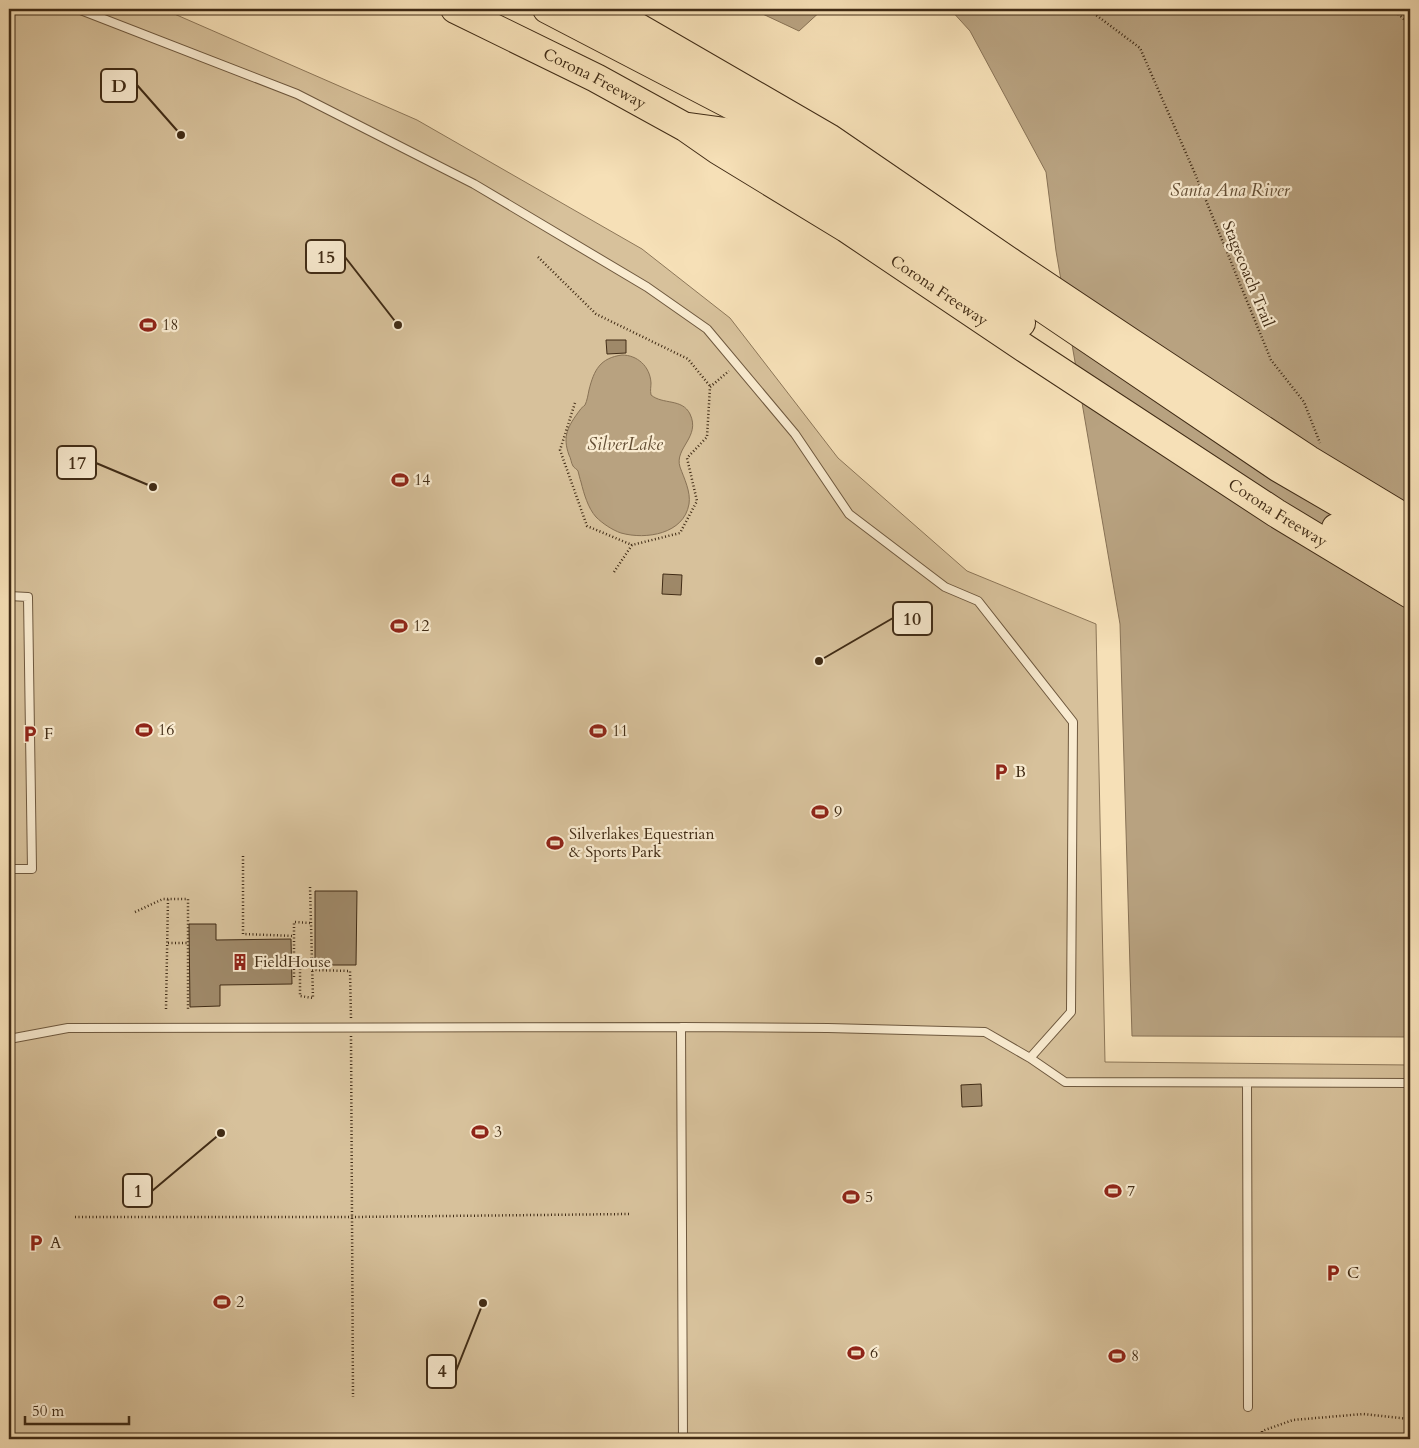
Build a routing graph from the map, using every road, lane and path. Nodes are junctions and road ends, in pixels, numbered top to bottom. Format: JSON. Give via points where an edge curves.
{"nodes":[{"id":1,"x":78,"y":9,"type":"edge"},
{"id":2,"x":455,"y":9,"type":"edge"},
{"id":3,"x":547,"y":9,"type":"edge"},
{"id":4,"x":601,"y":9,"type":"edge"},
{"id":5,"x":1088,"y":9,"type":"edge"},
{"id":6,"x":1393,"y":9,"type":"edge"},
{"id":7,"x":1410,"y":25,"type":"edge"},
{"id":8,"x":538,"y":257,"type":"dead end"},
{"id":9,"x":1014,"y":277,"type":"junction"},
{"id":10,"x":1025,"y":338,"type":"junction"},
{"id":11,"x":736,"y":365,"type":"junction"},
{"id":12,"x":710,"y":387,"type":"junction"},
{"id":13,"x":575,"y":403,"type":"dead end"},
{"id":14,"x":1323,"y":451,"type":"dead end"},
{"id":15,"x":1410,"y":521,"type":"edge"},
{"id":16,"x":1410,"y":544,"type":"edge"},
{"id":17,"x":632,"y":545,"type":"junction"},
{"id":18,"x":1410,"y":570,"type":"edge"},
{"id":19,"x":614,"y":572,"type":"dead end"},
{"id":20,"x":1410,"y":594,"type":"edge"},
{"id":21,"x":9,"y":596,"type":"edge"},
{"id":22,"x":243,"y":856,"type":"dead end"},
{"id":23,"x":9,"y":868,"type":"edge"},
{"id":24,"x":310,"y":886,"type":"dead end"},
{"id":25,"x":168,"y":899,"type":"junction"},
{"id":26,"x":135,"y":912,"type":"dead end"},
{"id":27,"x":311,"y":923,"type":"junction"},
{"id":28,"x":294,"y":936,"type":"junction"},
{"id":29,"x":168,"y":943,"type":"junction"},
{"id":30,"x":188,"y":943,"type":"junction"},
{"id":31,"x":294,"y":966,"type":"junction"},
{"id":32,"x":312,"y":970,"type":"junction"},
{"id":33,"x":294,"y":977,"type":"dead end"},
{"id":34,"x":166,"y":1010,"type":"dead end"},
{"id":35,"x":188,"y":1011,"type":"dead end"},
{"id":36,"x":351,"y":1027,"type":"junction"},
{"id":37,"x":681,"y":1027,"type":"junction"},
{"id":38,"x":9,"y":1038,"type":"edge"},
{"id":39,"x":1030,"y":1058,"type":"junction"},
{"id":40,"x":1247,"y":1082,"type":"junction"},
{"id":41,"x":1410,"y":1083,"type":"edge"},
{"id":42,"x":630,"y":1214,"type":"dead end"},
{"id":43,"x":74,"y":1217,"type":"dead end"},
{"id":44,"x":352,"y":1217,"type":"junction"},
{"id":45,"x":353,"y":1397,"type":"dead end"},
{"id":46,"x":1248,"y":1407,"type":"dead end"},
{"id":47,"x":1410,"y":1419,"type":"edge"},
{"id":48,"x":1410,"y":1437,"type":"edge"},
{"id":49,"x":683,"y":1439,"type":"edge"},
{"id":50,"x":1262,"y":1439,"type":"edge"},
{"id":51,"x":1387,"y":1439,"type":"edge"}],
"edges":[{"from":1,"to":11,"type":"lane","via":[[297,94],[474,184],[647,287],[707,330]]},
{"from":2,"to":10,"type":"highway","name":"Corona Freeway","via":[[685,126],[718,150]]},
{"from":3,"to":9,"type":"highway","via":[[764,122]]},
{"from":4,"to":9,"type":"highway","via":[[829,138]]},
{"from":5,"to":14,"type":"path","name":"Stagecoach Trail","via":[[1140,48],[1271,360],[1304,402]]},
{"from":6,"to":7,"type":"path"},
{"from":8,"to":12,"type":"path","via":[[596,314],[688,359]]},
{"from":9,"to":15,"type":"highway"},
{"from":9,"to":16,"type":"highway","via":[[1279,468]]},
{"from":10,"to":18,"type":"highway","via":[[1127,396],[1286,499]]},
{"from":10,"to":20,"type":"highway","name":"Corona Freeway","via":[[1276,513]]},
{"from":11,"to":12,"type":"path"},
{"from":11,"to":39,"type":"lane","via":[[795,434],[848,514],[945,587],[978,601],[1073,722],[1071,1012]]},
{"from":12,"to":17,"type":"path","via":[[707,436],[687,458],[697,501],[680,533]]},
{"from":13,"to":17,"type":"path","via":[[560,450],[587,526]]},
{"from":17,"to":19,"type":"path"},
{"from":21,"to":23,"type":"lane","via":[[28,597],[32,869]]},
{"from":22,"to":28,"type":"path","via":[[243,934]]},
{"from":24,"to":27,"type":"path"},
{"from":25,"to":26,"type":"path"},
{"from":25,"to":29,"type":"path"},
{"from":25,"to":30,"type":"path","via":[[188,899]]},
{"from":27,"to":28,"type":"path","via":[[294,922]]},
{"from":27,"to":32,"type":"path"},
{"from":28,"to":31,"type":"path"},
{"from":29,"to":30,"type":"path"},
{"from":29,"to":34,"type":"path"},
{"from":30,"to":35,"type":"path"},
{"from":31,"to":32,"type":"path","via":[[300,968],[300,996],[313,998]]},
{"from":31,"to":33,"type":"path"},
{"from":32,"to":36,"type":"path","via":[[350,971]]},
{"from":36,"to":37,"type":"lane"},
{"from":36,"to":38,"type":"lane","via":[[68,1028]]},
{"from":36,"to":44,"type":"path"},
{"from":37,"to":39,"type":"lane","via":[[985,1032]]},
{"from":37,"to":49,"type":"lane"},
{"from":39,"to":40,"type":"lane","via":[[1065,1082]]},
{"from":40,"to":41,"type":"lane"},
{"from":40,"to":46,"type":"lane"},
{"from":42,"to":44,"type":"path"},
{"from":43,"to":44,"type":"path"},
{"from":44,"to":45,"type":"path"},
{"from":47,"to":50,"type":"path","via":[[1363,1414],[1293,1420],[1262,1431]]},
{"from":48,"to":51,"type":"path"}]}
